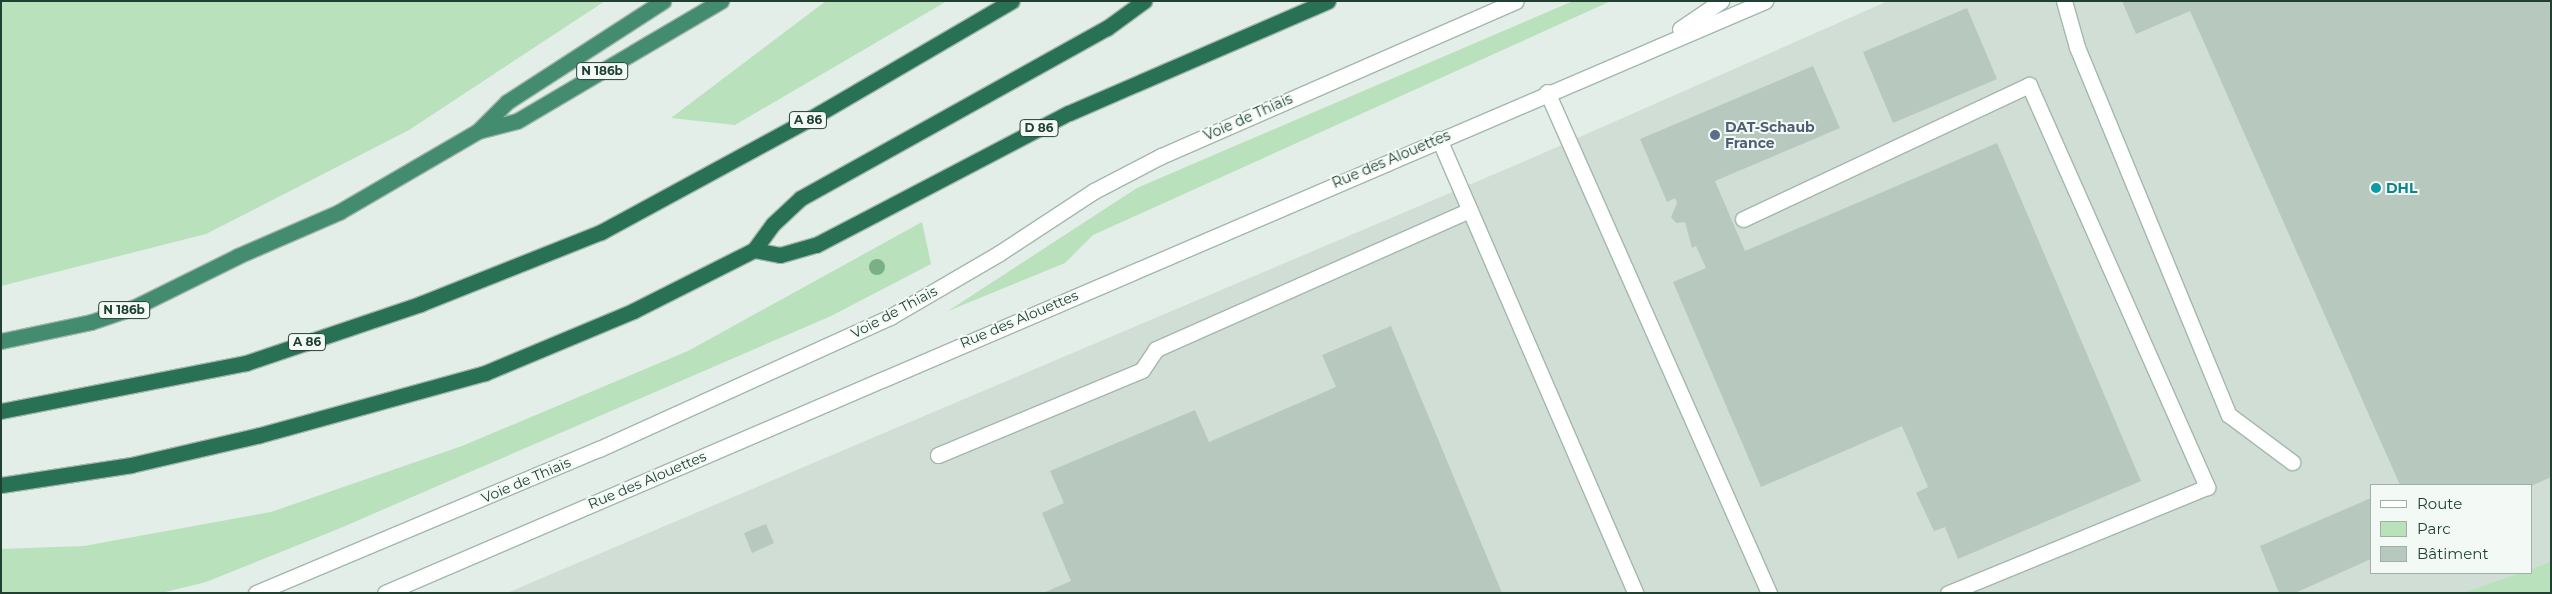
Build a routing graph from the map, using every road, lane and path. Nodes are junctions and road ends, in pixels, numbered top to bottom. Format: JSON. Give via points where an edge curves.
{"nodes":[{"id":1,"x":663,"y":1,"type":"edge"},
{"id":2,"x":721,"y":1,"type":"edge"},
{"id":3,"x":1012,"y":1,"type":"edge"},
{"id":4,"x":1144,"y":1,"type":"edge"},
{"id":5,"x":1328,"y":1,"type":"edge"},
{"id":6,"x":1516,"y":1,"type":"edge"},
{"id":7,"x":1721,"y":1,"type":"edge"},
{"id":8,"x":1765,"y":1,"type":"edge"},
{"id":9,"x":2064,"y":1,"type":"edge"},
{"id":10,"x":1654,"y":46,"type":"junction"},
{"id":11,"x":1547,"y":92,"type":"junction"},
{"id":12,"x":478,"y":131,"type":"junction"},
{"id":13,"x":1439,"y":139,"type":"junction"},
{"id":14,"x":1470,"y":210,"type":"junction"},
{"id":15,"x":1743,"y":219,"type":"dead end"},
{"id":16,"x":754,"y":250,"type":"junction"},
{"id":17,"x":1,"y":340,"type":"edge"},
{"id":18,"x":1,"y":411,"type":"edge"},
{"id":19,"x":938,"y":455,"type":"dead end"},
{"id":20,"x":2292,"y":462,"type":"dead end"},
{"id":21,"x":1,"y":485,"type":"edge"},
{"id":22,"x":258,"y":592,"type":"edge"},
{"id":23,"x":284,"y":593,"type":"edge"},
{"id":24,"x":385,"y":593,"type":"edge"},
{"id":25,"x":1635,"y":593,"type":"edge"},
{"id":26,"x":1769,"y":593,"type":"edge"},
{"id":27,"x":1948,"y":593,"type":"edge"}],
"edges":[{"from":1,"to":12,"type":"highway","via":[[507,102]]},
{"from":2,"to":12,"type":"highway","number":"N 186b","via":[[516,120]]},
{"from":3,"to":18,"type":"highway","number":"A 86","via":[[820,113],[601,232],[420,304],[246,362]]},
{"from":4,"to":16,"type":"highway","via":[[1107,28],[801,198],[773,224]]},
{"from":5,"to":16,"type":"highway","number":"D 86","via":[[1069,113],[816,245],[780,255]]},
{"from":6,"to":22,"type":"main road","name":"Voie de Thiais","via":[[1161,156],[1094,191],[998,254],[890,317],[590,453]]},
{"from":7,"to":10,"type":"main road"},
{"from":8,"to":10,"type":"main road"},
{"from":9,"to":20,"type":"main road","via":[[2077,47],[2228,416]]},
{"from":10,"to":11,"type":"main road","name":"Rue des Alouettes"},
{"from":11,"to":13,"type":"main road","name":"Rue des Alouettes"},
{"from":11,"to":26,"type":"main road"},
{"from":12,"to":17,"type":"highway","number":"N 186b","via":[[339,212],[238,256],[135,307],[92,322]]},
{"from":13,"to":14,"type":"main road"},
{"from":13,"to":24,"type":"main road","name":"Rue des Alouettes"},
{"from":14,"to":19,"type":"main road","via":[[1156,349],[1142,370]]},
{"from":14,"to":25,"type":"main road"},
{"from":15,"to":27,"type":"main road","via":[[2029,85],[2207,487]]},
{"from":16,"to":21,"type":"highway","via":[[633,311],[485,373],[211,448],[131,465]]},
{"from":22,"to":23,"type":"main road"}]}
